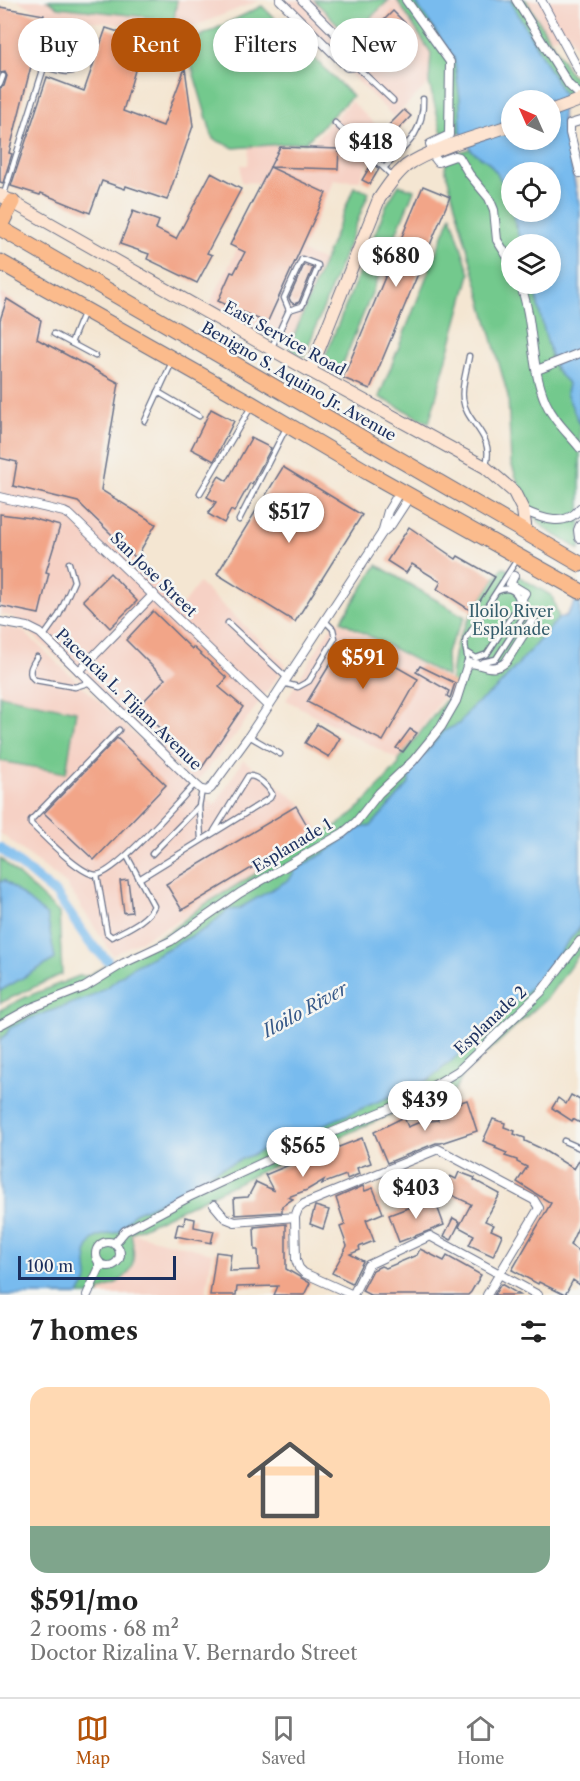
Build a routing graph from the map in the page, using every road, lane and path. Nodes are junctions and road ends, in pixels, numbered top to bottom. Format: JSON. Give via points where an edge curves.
{"nodes":[{"id":1,"x":280,"y":0,"type":"edge"},
{"id":2,"x":302,"y":0,"type":"edge"},
{"id":3,"x":406,"y":0,"type":"edge"},
{"id":4,"x":516,"y":0,"type":"edge"},
{"id":5,"x":541,"y":0,"type":"edge"},
{"id":6,"x":330,"y":28,"type":"edge"},
{"id":7,"x":330,"y":51,"type":"edge"},
{"id":8,"x":44,"y":67,"type":"joint"},
{"id":9,"x":43,"y":72,"type":"edge"},
{"id":10,"x":362,"y":72,"type":"edge"},
{"id":11,"x":580,"y":73,"type":"edge"},
{"id":12,"x":3,"y":76,"type":"dead end"},
{"id":13,"x":0,"y":84,"type":"edge"},
{"id":14,"x":423,"y":99,"type":"dead end"},
{"id":15,"x":577,"y":100,"type":"edge"},
{"id":16,"x":393,"y":101,"type":"dead end"},
{"id":17,"x":561,"y":107,"type":"edge"},
{"id":18,"x":580,"y":121,"type":"edge"},
{"id":19,"x":335,"y":123,"type":"dead end"},
{"id":20,"x":501,"y":129,"type":"edge"},
{"id":21,"x":436,"y":151,"type":"junction"},
{"id":22,"x":384,"y":168,"type":"junction"},
{"id":23,"x":580,"y":173,"type":"edge"},
{"id":24,"x":394,"y":178,"type":"junction"},
{"id":25,"x":5,"y":198,"type":"edge"},
{"id":26,"x":0,"y":227,"type":"edge"},
{"id":27,"x":501,"y":248,"type":"edge"},
{"id":28,"x":0,"y":262,"type":"edge"},
{"id":29,"x":523,"y":294,"type":"edge"},
{"id":30,"x":120,"y":298,"type":"junction"},
{"id":31,"x":85,"y":309,"type":"junction"},
{"id":32,"x":289,"y":310,"type":"junction"},
{"id":33,"x":107,"y":321,"type":"junction"},
{"id":34,"x":54,"y":334,"type":"dead end"},
{"id":35,"x":71,"y":343,"type":"junction"},
{"id":36,"x":271,"y":349,"type":"junction"},
{"id":37,"x":580,"y":353,"type":"edge"},
{"id":38,"x":95,"y":356,"type":"dead end"},
{"id":39,"x":469,"y":356,"type":"dead end"},
{"id":40,"x":173,"y":360,"type":"junction"},
{"id":41,"x":537,"y":370,"type":"junction"},
{"id":42,"x":310,"y":372,"type":"junction"},
{"id":43,"x":158,"y":392,"type":"junction"},
{"id":44,"x":252,"y":404,"type":"junction"},
{"id":45,"x":199,"y":416,"type":"dead end"},
{"id":46,"x":145,"y":421,"type":"dead end"},
{"id":47,"x":287,"y":425,"type":"junction"},
{"id":48,"x":580,"y":448,"type":"edge"},
{"id":49,"x":485,"y":467,"type":"junction"},
{"id":50,"x":200,"y":493,"type":"dead end"},
{"id":51,"x":405,"y":494,"type":"junction"},
{"id":52,"x":0,"y":497,"type":"edge"},
{"id":53,"x":523,"y":510,"type":"junction"},
{"id":54,"x":578,"y":514,"type":"edge"},
{"id":55,"x":239,"y":520,"type":"dead end"},
{"id":56,"x":580,"y":525,"type":"edge"},
{"id":57,"x":526,"y":532,"type":"junction"},
{"id":58,"x":579,"y":538,"type":"edge"},
{"id":59,"x":519,"y":557,"type":"junction"},
{"id":60,"x":69,"y":563,"type":"dead end"},
{"id":61,"x":580,"y":564,"type":"edge"},
{"id":62,"x":514,"y":576,"type":"dead end"},
{"id":63,"x":575,"y":588,"type":"edge"},
{"id":64,"x":154,"y":594,"type":"junction"},
{"id":65,"x":493,"y":596,"type":"junction"},
{"id":66,"x":526,"y":611,"type":"junction"},
{"id":67,"x":324,"y":620,"type":"junction"},
{"id":68,"x":0,"y":622,"type":"edge"},
{"id":69,"x":228,"y":623,"type":"dead end"},
{"id":70,"x":44,"y":636,"type":"junction"},
{"id":71,"x":465,"y":648,"type":"junction"},
{"id":72,"x":468,"y":656,"type":"junction"},
{"id":73,"x":37,"y":657,"type":"dead end"},
{"id":74,"x":466,"y":666,"type":"junction"},
{"id":75,"x":79,"y":671,"type":"junction"},
{"id":76,"x":285,"y":680,"type":"junction"},
{"id":77,"x":91,"y":682,"type":"junction"},
{"id":78,"x":268,"y":706,"type":"junction"},
{"id":79,"x":119,"y":730,"type":"dead end"},
{"id":80,"x":249,"y":736,"type":"junction"},
{"id":81,"x":280,"y":754,"type":"dead end"},
{"id":82,"x":199,"y":787,"type":"junction"},
{"id":83,"x":199,"y":806,"type":"junction"},
{"id":84,"x":214,"y":831,"type":"junction"},
{"id":85,"x":201,"y":838,"type":"junction"},
{"id":86,"x":152,"y":854,"type":"dead end"},
{"id":87,"x":127,"y":856,"type":"junction"},
{"id":88,"x":97,"y":875,"type":"junction"},
{"id":89,"x":139,"y":879,"type":"junction"},
{"id":90,"x":580,"y":940,"type":"edge"},
{"id":91,"x":0,"y":1025,"type":"edge"},
{"id":92,"x":564,"y":1142,"type":"dead end"},
{"id":93,"x":580,"y":1148,"type":"edge"},
{"id":94,"x":214,"y":1205,"type":"dead end"},
{"id":95,"x":295,"y":1216,"type":"junction"},
{"id":96,"x":114,"y":1244,"type":"junction"},
{"id":97,"x":99,"y":1263,"type":"junction"},
{"id":98,"x":500,"y":1274,"type":"junction"},
{"id":99,"x":87,"y":1295,"type":"edge"},
{"id":100,"x":353,"y":1295,"type":"edge"},
{"id":101,"x":487,"y":1295,"type":"edge"},
{"id":102,"x":538,"y":1295,"type":"edge"}],
"edges":[{"from":1,"to":7,"type":"street"},
{"from":2,"to":6,"type":"street"},
{"from":3,"to":21,"type":"street","via":[[450,62],[449,135],[430,144]]},
{"from":4,"to":15,"type":"street"},
{"from":5,"to":11,"type":"street"},
{"from":8,"to":8,"type":"lane","via":[[76,71],[86,30],[59,25]]},
{"from":9,"to":25,"type":"lane"},
{"from":10,"to":16,"type":"lane"},
{"from":12,"to":13,"type":"lane"},
{"from":14,"to":22,"type":"lane","via":[[423,116],[415,135]]},
{"from":15,"to":17,"type":"main road"},
{"from":18,"to":23,"type":"street","via":[[570,124]]},
{"from":19,"to":22,"type":"lane"},
{"from":20,"to":21,"type":"main road"},
{"from":21,"to":24,"type":"main road","via":[[407,165]]},
{"from":21,"to":27,"type":"street","via":[[438,162],[459,157],[489,198],[496,240]]},
{"from":22,"to":24,"type":"lane"},
{"from":24,"to":42,"type":"main road","via":[[379,199]]},
{"from":25,"to":26,"type":"highway"},
{"from":25,"to":36,"type":"main road","name":"East Service Road"},
{"from":26,"to":30,"type":"highway","name":"Benigno S. Aquino Jr. Avenue"},
{"from":28,"to":31,"type":"highway"},
{"from":29,"to":41,"type":"street"},
{"from":30,"to":33,"type":"highway"},
{"from":30,"to":57,"type":"highway","name":"Benigno S. Aquino Jr. Avenue"},
{"from":31,"to":33,"type":"highway"},
{"from":31,"to":35,"type":"lane"},
{"from":32,"to":32,"type":"lane","via":[[303,306],[318,265],[300,260],[284,298]]},
{"from":32,"to":36,"type":"lane"},
{"from":33,"to":40,"type":"highway"},
{"from":34,"to":35,"type":"lane"},
{"from":35,"to":38,"type":"lane"},
{"from":36,"to":42,"type":"main road","name":"East Service Road"},
{"from":37,"to":41,"type":"street"},
{"from":39,"to":49,"type":"lane","via":[[463,400],[486,442]]},
{"from":40,"to":43,"type":"lane"},
{"from":40,"to":44,"type":"highway"},
{"from":41,"to":48,"type":"street","via":[[550,411]]},
{"from":42,"to":49,"type":"main road","name":"East Service Road"},
{"from":43,"to":45,"type":"lane"},
{"from":43,"to":46,"type":"lane"},
{"from":44,"to":47,"type":"highway"},
{"from":44,"to":50,"type":"lane"},
{"from":47,"to":51,"type":"highway"},
{"from":47,"to":55,"type":"lane"},
{"from":49,"to":53,"type":"main road","name":"East Service Road","via":[[514,492]]},
{"from":51,"to":59,"type":"highway"},
{"from":51,"to":67,"type":"street","via":[[388,511],[381,533]]},
{"from":52,"to":64,"type":"street","name":"San Jose Street","via":[[70,515]]},
{"from":53,"to":54,"type":"street","via":[[551,520]]},
{"from":53,"to":57,"type":"main road","name":"East Service Road"},
{"from":56,"to":58,"type":"street"},
{"from":57,"to":61,"type":"highway","name":"Benigno S. Aquino Jr. Avenue"},
{"from":59,"to":63,"type":"highway"},
{"from":59,"to":65,"type":"lane"},
{"from":60,"to":70,"type":"lane","via":[[74,581]]},
{"from":62,"to":66,"type":"street","via":[[510,584],[525,593],[521,604]]},
{"from":64,"to":75,"type":"street"},
{"from":64,"to":78,"type":"street","name":"San Jose Street"},
{"from":65,"to":71,"type":"lane","via":[[466,639]]},
{"from":65,"to":71,"type":"lane","via":[[502,589],[511,590],[518,598],[518,606],[487,654],[476,658]]},
{"from":66,"to":72,"type":"lane","via":[[496,659],[483,663]]},
{"from":66,"to":74,"type":"street","via":[[535,616],[503,664],[492,669],[471,663]]},
{"from":67,"to":76,"type":"street"},
{"from":67,"to":76,"type":"lane","via":[[335,638],[322,662],[309,681],[298,687]]},
{"from":68,"to":70,"type":"street","name":"Pacencia L. Tijam Avenue","via":[[34,628]]},
{"from":69,"to":76,"type":"lane"},
{"from":70,"to":75,"type":"street","name":"Pacencia L. Tijam Avenue"},
{"from":71,"to":72,"type":"lane"},
{"from":72,"to":74,"type":"lane"},
{"from":73,"to":77,"type":"lane","via":[[30,672],[35,680],[75,687]]},
{"from":74,"to":91,"type":"street","name":"Esplanade 1","via":[[456,701],[441,727],[356,822],[318,849],[240,893],[171,941],[85,987]]},
{"from":75,"to":77,"type":"street","name":"Pacencia L. Tijam Avenue"},
{"from":76,"to":78,"type":"street"},
{"from":77,"to":82,"type":"street","name":"Pacencia L. Tijam Avenue"},
{"from":78,"to":80,"type":"street"},
{"from":79,"to":88,"type":"lane","via":[[30,820],[80,868]]},
{"from":80,"to":81,"type":"lane"},
{"from":80,"to":82,"type":"street","via":[[211,788],[207,791]]},
{"from":82,"to":83,"type":"lane"},
{"from":82,"to":87,"type":"lane"},
{"from":83,"to":85,"type":"lane"},
{"from":83,"to":86,"type":"lane"},
{"from":84,"to":84,"type":"lane","via":[[248,776],[255,776],[270,790],[270,798]]},
{"from":84,"to":85,"type":"lane"},
{"from":85,"to":89,"type":"lane"},
{"from":87,"to":88,"type":"lane"},
{"from":87,"to":89,"type":"lane"},
{"from":88,"to":89,"type":"lane","via":[[107,933],[112,937],[153,910]]},
{"from":90,"to":96,"type":"street","name":"Esplanade 2","via":[[541,992],[458,1071],[408,1101],[189,1197],[125,1231]]},
{"from":92,"to":93,"type":"lane"},
{"from":94,"to":95,"type":"street","via":[[225,1218],[235,1222]]},
{"from":95,"to":98,"type":"street","via":[[304,1204],[438,1149],[534,1200],[539,1208]]},
{"from":95,"to":100,"type":"street","via":[[299,1268]]},
{"from":96,"to":97,"type":"street","name":"Esplanade 2","via":[[103,1243],[97,1248]]},
{"from":96,"to":97,"type":"street","via":[[119,1250],[117,1262],[110,1266]]},
{"from":97,"to":99,"type":"street","name":"Esplanade 2"},
{"from":98,"to":100,"type":"street","via":[[430,1236],[368,1265]]},
{"from":98,"to":101,"type":"street"},
{"from":98,"to":102,"type":"street"}]}
